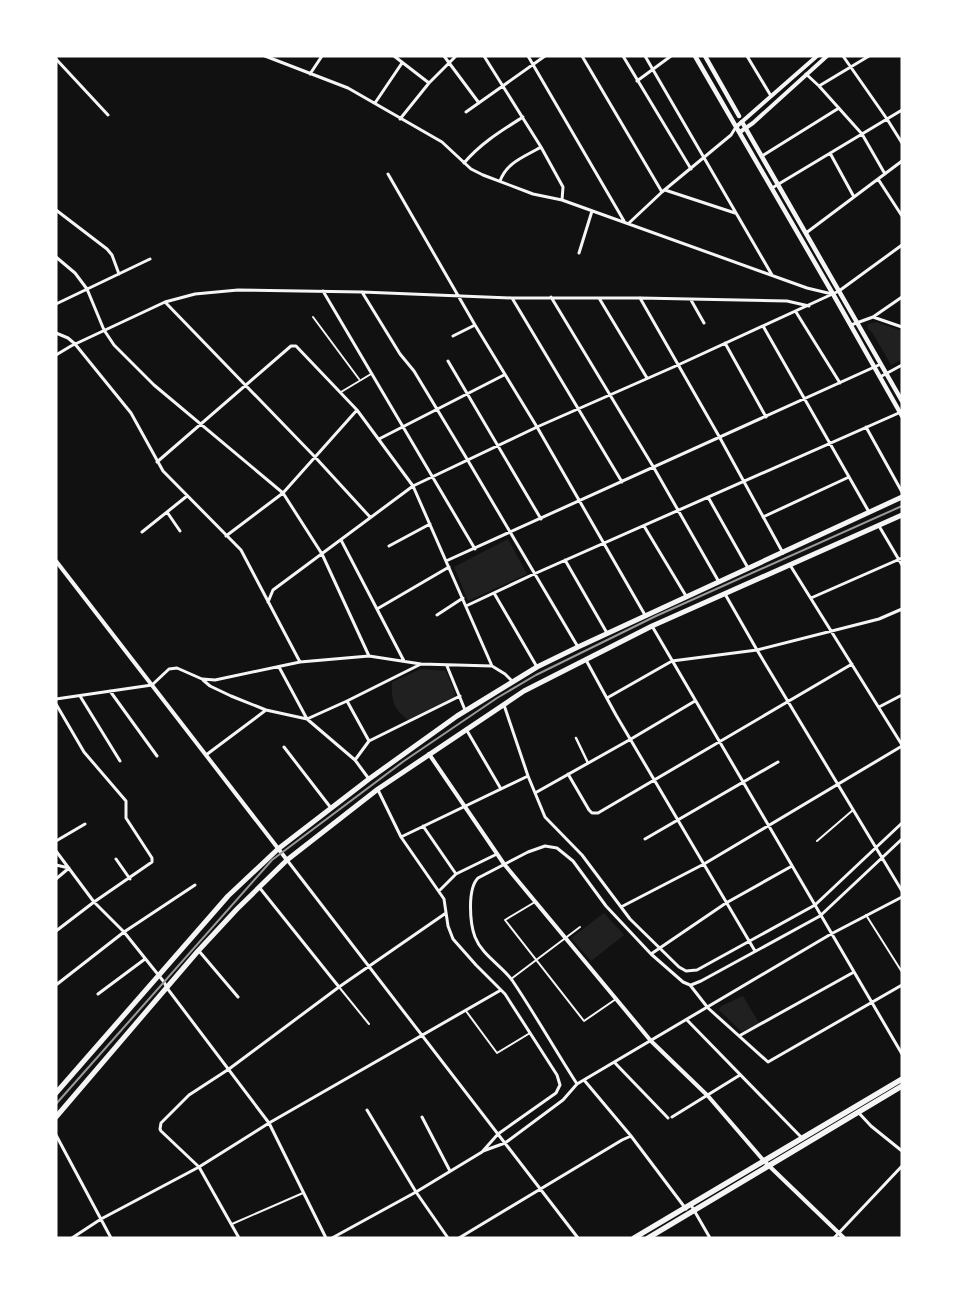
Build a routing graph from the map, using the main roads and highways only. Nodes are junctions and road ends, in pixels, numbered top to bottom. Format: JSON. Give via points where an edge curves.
{"nodes":[{"id":1,"x":695,"y":56,"type":"edge"},
{"id":2,"x":705,"y":56,"type":"edge"},
{"id":3,"x":738,"y":116,"type":"road end"},
{"id":4,"x":742,"y":122,"type":"road end"},
{"id":5,"x":902,"y":401,"type":"edge"},
{"id":6,"x":901,"y":413,"type":"edge"},
{"id":7,"x":902,"y":497,"type":"edge"},
{"id":8,"x":902,"y":514,"type":"edge"},
{"id":9,"x":902,"y":1079,"type":"edge"},
{"id":10,"x":902,"y":1086,"type":"edge"},
{"id":11,"x":57,"y":1091,"type":"edge"},
{"id":12,"x":857,"y":1109,"type":"junction"},
{"id":13,"x":56,"y":1117,"type":"edge"},
{"id":14,"x":766,"y":1163,"type":"junction"},
{"id":15,"x":690,"y":1209,"type":"junction"},
{"id":16,"x":634,"y":1238,"type":"edge"},
{"id":17,"x":648,"y":1238,"type":"edge"}],
"edges":[{"from":1,"to":6,"type":"main road"},
{"from":2,"to":3,"type":"main road"},
{"from":4,"to":5,"type":"main road"},
{"from":7,"to":11,"type":"main road","via":[[537,667],[465,711],[278,848],[228,896]]},
{"from":8,"to":13,"type":"main road","via":[[652,626],[524,691],[378,789],[287,860],[259,887],[198,951]]},
{"from":9,"to":12,"type":"highway"},
{"from":10,"to":12,"type":"highway"},
{"from":12,"to":14,"type":"highway"},
{"from":12,"to":14,"type":"highway","via":[[802,1138]]},
{"from":14,"to":15,"type":"highway"},
{"from":15,"to":16,"type":"highway"},
{"from":15,"to":17,"type":"highway"}]}
